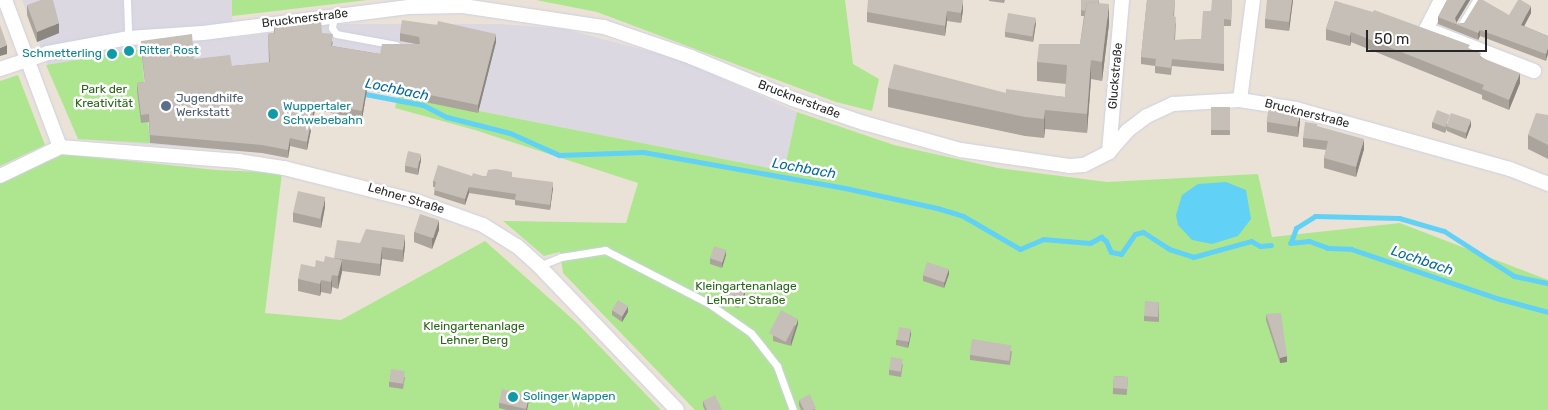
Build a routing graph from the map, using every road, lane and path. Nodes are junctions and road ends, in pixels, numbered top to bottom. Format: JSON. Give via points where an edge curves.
{"nodes":[{"id":1,"x":5,"y":0,"type":"edge"},
{"id":2,"x":127,"y":0,"type":"edge"},
{"id":3,"x":1122,"y":0,"type":"edge"},
{"id":4,"x":1253,"y":0,"type":"edge"},
{"id":5,"x":1441,"y":0,"type":"edge"},
{"id":6,"x":1476,"y":0,"type":"edge"},
{"id":7,"x":334,"y":14,"type":"junction"},
{"id":8,"x":1460,"y":27,"type":"edge"},
{"id":9,"x":128,"y":38,"type":"junction"},
{"id":10,"x":407,"y":47,"type":"edge"},
{"id":11,"x":27,"y":59,"type":"junction"},
{"id":12,"x":0,"y":70,"type":"edge"},
{"id":13,"x":1534,"y":71,"type":"dead end"},
{"id":14,"x":1240,"y":100,"type":"junction"},
{"id":15,"x":60,"y":147,"type":"junction"},
{"id":16,"x":1110,"y":152,"type":"junction"},
{"id":17,"x":0,"y":176,"type":"edge"},
{"id":18,"x":1548,"y":184,"type":"edge"},
{"id":19,"x":539,"y":266,"type":"junction"},
{"id":20,"x":677,"y":410,"type":"edge"},
{"id":21,"x":793,"y":410,"type":"edge"}],
"edges":[{"from":1,"to":11,"type":"street"},
{"from":2,"to":9,"type":"lane"},
{"from":3,"to":16,"type":"street","name":"Gluckstraße"},
{"from":4,"to":14,"type":"street"},
{"from":5,"to":13,"type":"street","via":[[1426,29]]},
{"from":6,"to":8,"type":"lane"},
{"from":7,"to":9,"type":"street","name":"Brucknerstraße","via":[[203,33]]},
{"from":7,"to":10,"type":"lane","via":[[332,28],[336,34]]},
{"from":7,"to":16,"type":"street","name":"Brucknerstraße","via":[[463,6],[572,20],[691,57],[793,99],[936,144],[1069,166],[1084,165]]},
{"from":9,"to":11,"type":"street","name":"Brucknerstraße"},
{"from":11,"to":12,"type":"street","name":"Brucknerstraße"},
{"from":11,"to":15,"type":"street"},
{"from":14,"to":16,"type":"street","name":"Brucknerstraße","via":[[1173,104],[1147,116]]},
{"from":14,"to":18,"type":"street","name":"Brucknerstraße","via":[[1296,109],[1510,168]]},
{"from":15,"to":17,"type":"street"},
{"from":15,"to":19,"type":"street","name":"Lehner Straße","via":[[238,161],[347,182],[419,202],[483,225],[517,246]]},
{"from":19,"to":20,"type":"street","name":"Lehner Straße"},
{"from":19,"to":21,"type":"lane","via":[[561,257],[605,250],[708,303],[751,333],[768,354],[786,386]]}]}
